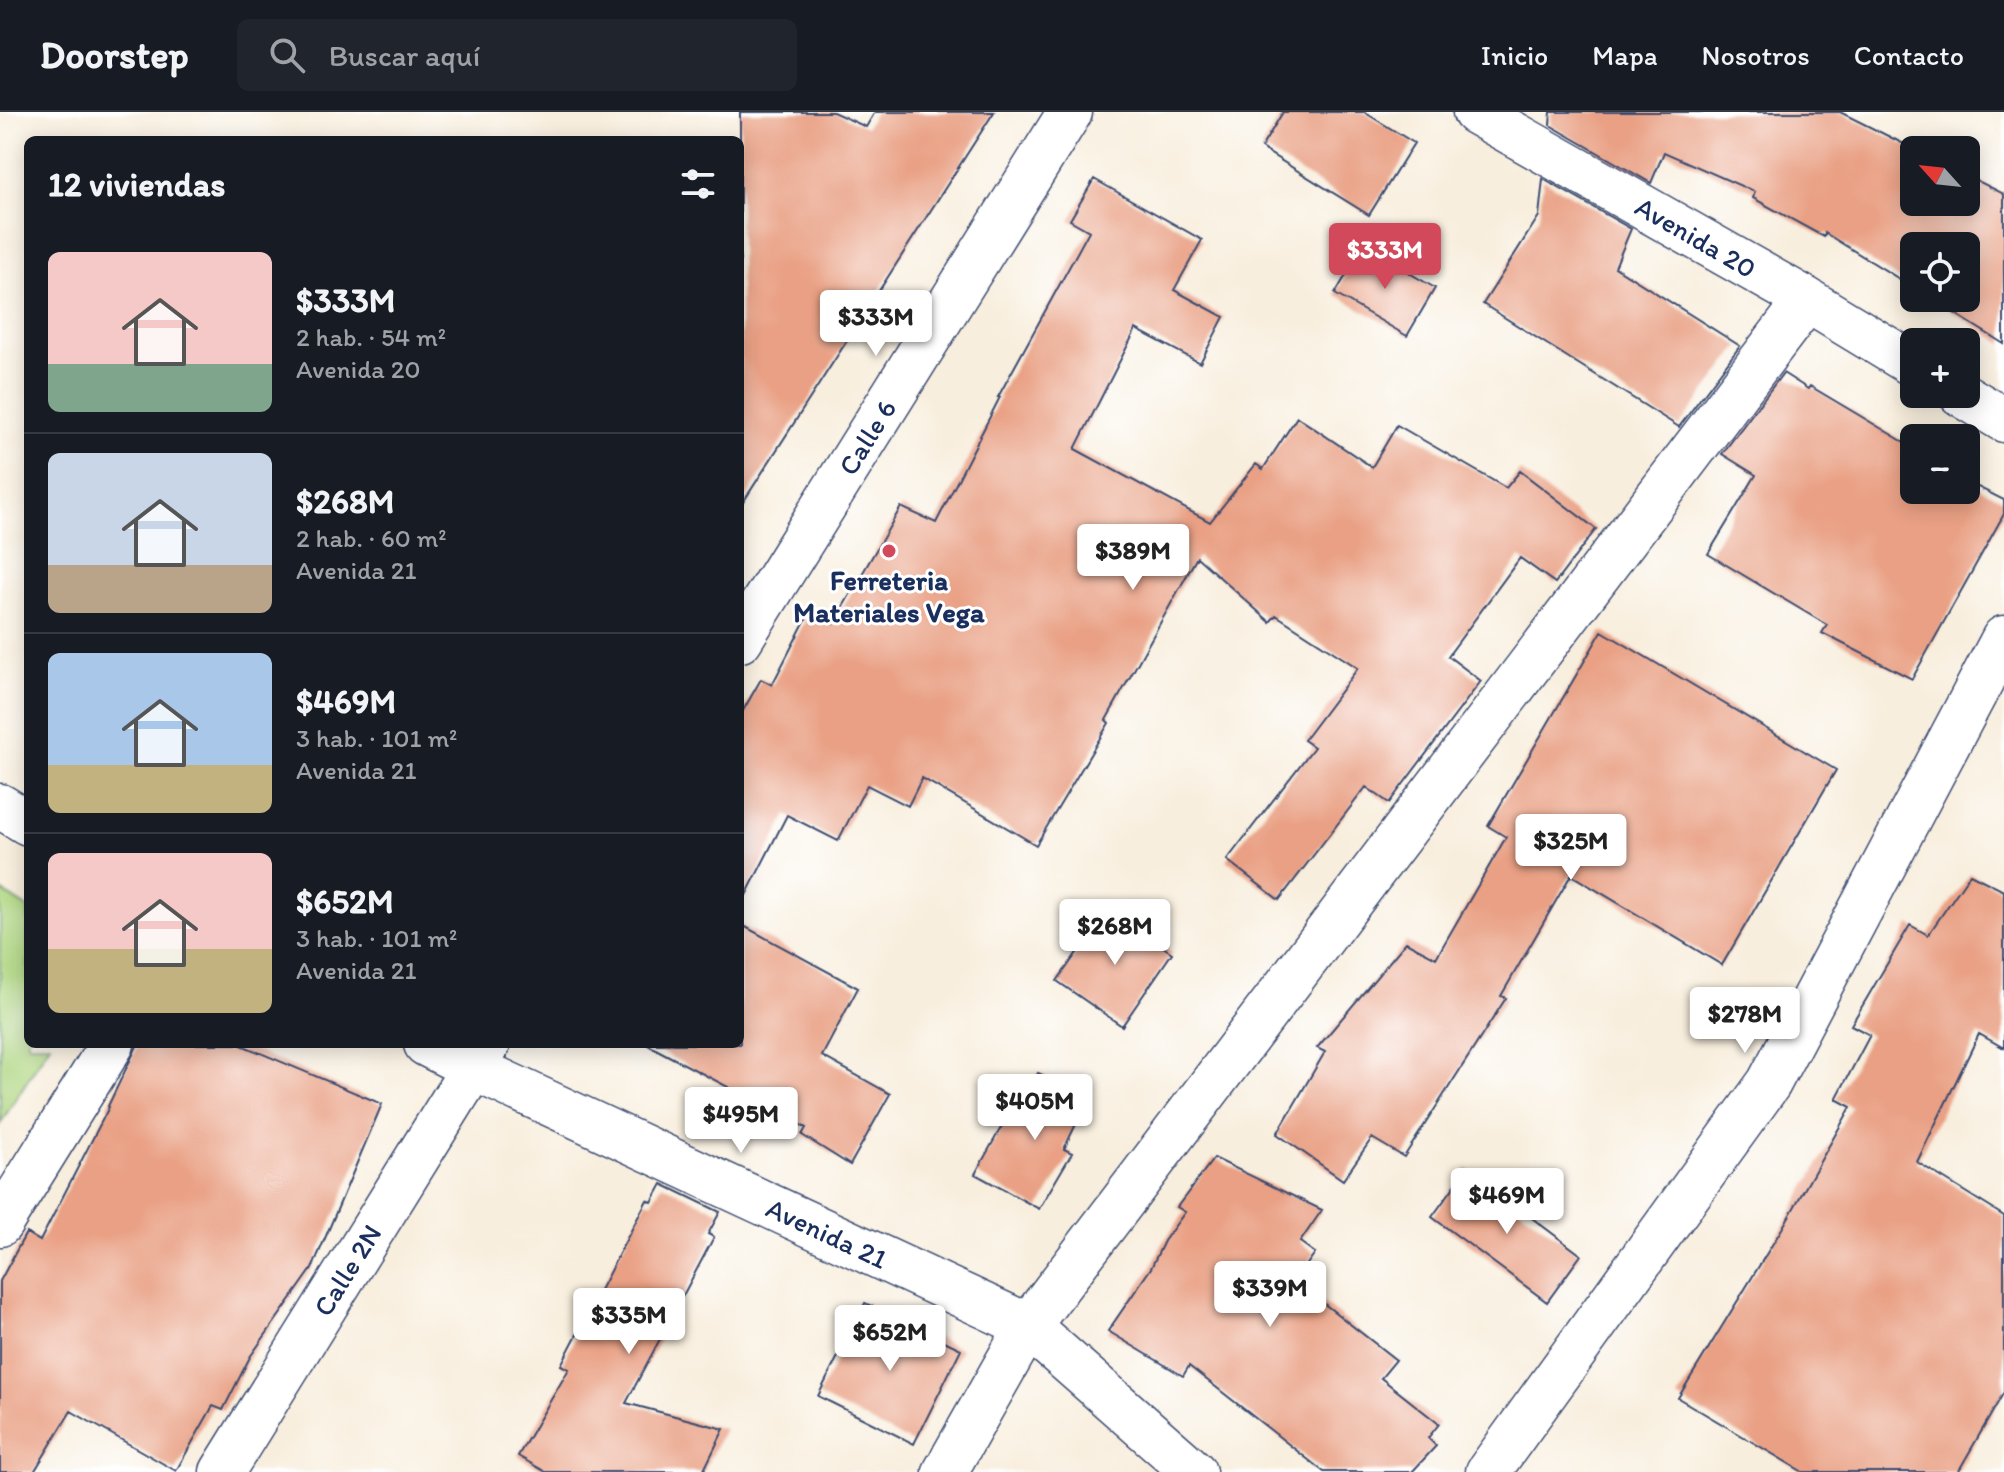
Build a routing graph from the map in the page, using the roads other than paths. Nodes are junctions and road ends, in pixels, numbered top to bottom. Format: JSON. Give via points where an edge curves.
{"nodes":[{"id":1,"x":1070,"y":112,"type":"edge"},
{"id":2,"x":1475,"y":112,"type":"edge"},
{"id":3,"x":1807,"y":300,"type":"junction"},
{"id":4,"x":1900,"y":356,"type":"edge"},
{"id":5,"x":1980,"y":405,"type":"edge"},
{"id":6,"x":2004,"y":420,"type":"edge"},
{"id":7,"x":744,"y":634,"type":"edge"},
{"id":8,"x":2004,"y":638,"type":"edge"},
{"id":9,"x":0,"y":806,"type":"edge"},
{"id":10,"x":24,"y":821,"type":"edge"},
{"id":11,"x":110,"y":1048,"type":"edge"},
{"id":12,"x":444,"y":1048,"type":"edge"},
{"id":13,"x":480,"y":1056,"type":"edge"},
{"id":14,"x":0,"y":1224,"type":"edge"},
{"id":15,"x":1028,"y":1326,"type":"junction"},
{"id":16,"x":222,"y":1472,"type":"edge"},
{"id":17,"x":945,"y":1472,"type":"edge"},
{"id":18,"x":1194,"y":1472,"type":"edge"},
{"id":19,"x":1488,"y":1472,"type":"edge"}],
"edges":[{"from":1,"to":7,"type":"street","name":"Calle 6"},
{"from":2,"to":3,"type":"street","name":"Avenida 20"},
{"from":3,"to":4,"type":"street","name":"Avenida 20"},
{"from":3,"to":15,"type":"street"},
{"from":5,"to":6,"type":"street"},
{"from":8,"to":19,"type":"street","via":[[1769,1083]]},
{"from":9,"to":10,"type":"street"},
{"from":11,"to":14,"type":"street"},
{"from":12,"to":13,"type":"street","name":"Avenida 21"},
{"from":13,"to":15,"type":"street","name":"Avenida 21"},
{"from":13,"to":16,"type":"street","name":"Calle 2N"},
{"from":15,"to":17,"type":"street"},
{"from":15,"to":18,"type":"street","name":"Avenida 21"}]}
